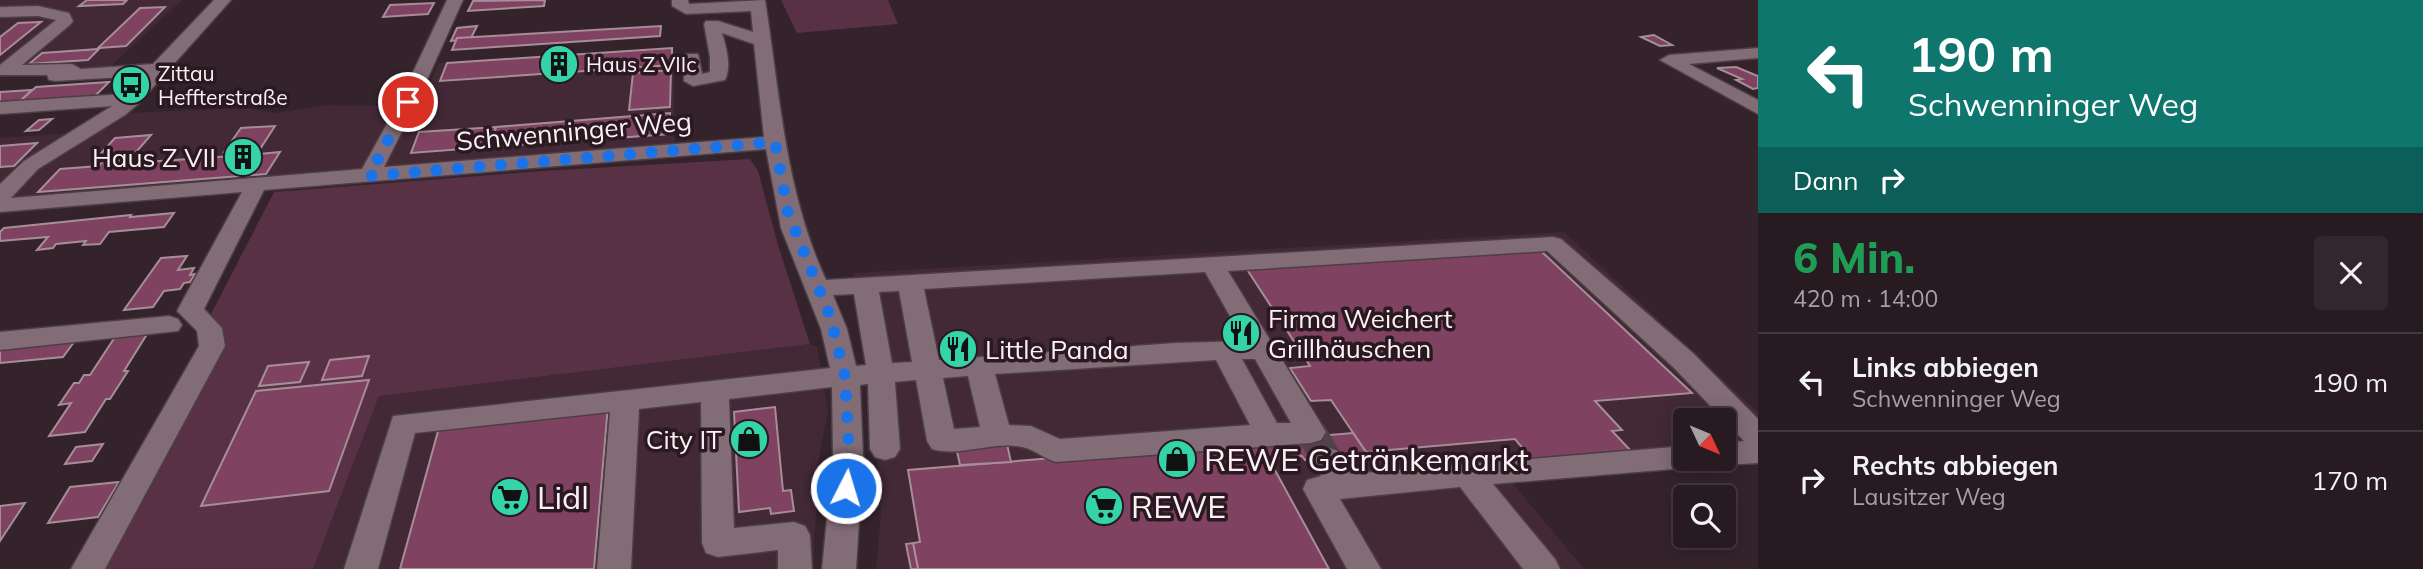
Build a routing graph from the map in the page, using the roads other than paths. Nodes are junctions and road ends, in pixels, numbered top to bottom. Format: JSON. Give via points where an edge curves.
{"nodes":[{"id":1,"x":223,"y":0,"type":"edge"},
{"id":2,"x":455,"y":0,"type":"edge"},
{"id":3,"x":680,"y":0,"type":"edge"},
{"id":4,"x":757,"y":3,"type":"edge"},
{"id":5,"x":0,"y":12,"type":"edge"},
{"id":6,"x":763,"y":41,"type":"junction"},
{"id":7,"x":1758,"y":53,"type":"edge"},
{"id":8,"x":692,"y":58,"type":"dead end"},
{"id":9,"x":72,"y":69,"type":"dead end"},
{"id":10,"x":159,"y":69,"type":"junction"},
{"id":11,"x":0,"y":80,"type":"edge"},
{"id":12,"x":132,"y":99,"type":"junction"},
{"id":13,"x":1757,"y":107,"type":"edge"},
{"id":14,"x":0,"y":108,"type":"edge"},
{"id":15,"x":775,"y":142,"type":"junction"},
{"id":16,"x":369,"y":176,"type":"junction"},
{"id":17,"x":256,"y":185,"type":"junction"},
{"id":18,"x":0,"y":196,"type":"edge"},
{"id":19,"x":0,"y":205,"type":"edge"},
{"id":20,"x":1212,"y":264,"type":"junction"},
{"id":21,"x":910,"y":283,"type":"junction"},
{"id":22,"x":865,"y":285,"type":"junction"},
{"id":23,"x":818,"y":288,"type":"junction"},
{"id":24,"x":169,"y":325,"type":"dead end"},
{"id":25,"x":0,"y":341,"type":"edge"},
{"id":26,"x":1224,"y":350,"type":"junction"},
{"id":27,"x":1261,"y":350,"type":"junction"},
{"id":28,"x":979,"y":367,"type":"junction"},
{"id":29,"x":927,"y":370,"type":"junction"},
{"id":30,"x":881,"y":374,"type":"junction"},
{"id":31,"x":845,"y":376,"type":"junction"},
{"id":32,"x":715,"y":390,"type":"junction"},
{"id":33,"x":625,"y":400,"type":"junction"},
{"id":34,"x":1269,"y":435,"type":"junction"},
{"id":35,"x":997,"y":436,"type":"junction"},
{"id":36,"x":1758,"y":437,"type":"edge"},
{"id":37,"x":886,"y":449,"type":"dead end"},
{"id":38,"x":1758,"y":452,"type":"edge"},
{"id":39,"x":1736,"y":453,"type":"edge"},
{"id":40,"x":1673,"y":458,"type":"edge"},
{"id":41,"x":1326,"y":459,"type":"tunnel mouth"},
{"id":42,"x":1467,"y":474,"type":"junction"},
{"id":43,"x":1342,"y":487,"type":"junction"},
{"id":44,"x":378,"y":511,"type":"junction"},
{"id":45,"x":88,"y":569,"type":"edge"},
{"id":46,"x":362,"y":569,"type":"edge"},
{"id":47,"x":376,"y":569,"type":"edge"},
{"id":48,"x":614,"y":569,"type":"edge"},
{"id":49,"x":795,"y":569,"type":"edge"},
{"id":50,"x":839,"y":569,"type":"edge"},
{"id":51,"x":1364,"y":569,"type":"edge"},
{"id":52,"x":1543,"y":569,"type":"edge"}],
"edges":[{"from":1,"to":10,"type":"street"},
{"from":2,"to":16,"type":"street"},
{"from":3,"to":4,"type":"street","via":[[686,9]]},
{"from":4,"to":6,"type":"street"},
{"from":5,"to":9,"type":"street","via":[[38,10],[63,16],[65,21],[5,71]]},
{"from":6,"to":8,"type":"street","via":[[712,23],[719,76],[693,81]]},
{"from":6,"to":15,"type":"street"},
{"from":7,"to":13,"type":"street","via":[[1669,61]]},
{"from":10,"to":11,"type":"street"},
{"from":10,"to":12,"type":"street"},
{"from":12,"to":14,"type":"street"},
{"from":12,"to":18,"type":"street","via":[[31,166]]},
{"from":15,"to":16,"type":"street","name":"Schwenninger Weg"},
{"from":15,"to":23,"type":"street","via":[[788,213]]},
{"from":16,"to":17,"type":"street","name":"Schwenninger Weg"},
{"from":17,"to":19,"type":"street","name":"Schwenninger Weg"},
{"from":17,"to":45,"type":"street","via":[[190,311],[209,328],[212,346]]},
{"from":20,"to":21,"type":"street"},
{"from":20,"to":27,"type":"street"},
{"from":20,"to":36,"type":"street","via":[[1553,244],[1684,361]]},
{"from":21,"to":22,"type":"street"},
{"from":21,"to":29,"type":"street"},
{"from":22,"to":23,"type":"street"},
{"from":22,"to":30,"type":"street"},
{"from":23,"to":31,"type":"street"},
{"from":24,"to":25,"type":"street"},
{"from":26,"to":27,"type":"street"},
{"from":26,"to":28,"type":"street"},
{"from":26,"to":34,"type":"street"},
{"from":27,"to":34,"type":"street","via":[[1311,432]]},
{"from":28,"to":29,"type":"street"},
{"from":28,"to":35,"type":"street"},
{"from":29,"to":30,"type":"street"},
{"from":29,"to":35,"type":"street","via":[[942,441]]},
{"from":30,"to":31,"type":"street"},
{"from":30,"to":37,"type":"street"},
{"from":31,"to":32,"type":"street"},
{"from":31,"to":50,"type":"street","via":[[849,452]]},
{"from":32,"to":33,"type":"street"},
{"from":32,"to":49,"type":"street","via":[[718,544],[793,535]]},
{"from":33,"to":44,"type":"street","via":[[403,424]]},
{"from":33,"to":48,"type":"street"},
{"from":34,"to":35,"type":"street","via":[[1056,451],[1031,438]]},
{"from":38,"to":39,"type":"street"},
{"from":40,"to":42,"type":"street"},
{"from":41,"to":43,"type":"street"},
{"from":42,"to":43,"type":"street"},
{"from":42,"to":52,"type":"street"},
{"from":43,"to":51,"type":"street","via":[[1318,489]]},
{"from":44,"to":46,"type":"street"},
{"from":44,"to":47,"type":"street"}]}
